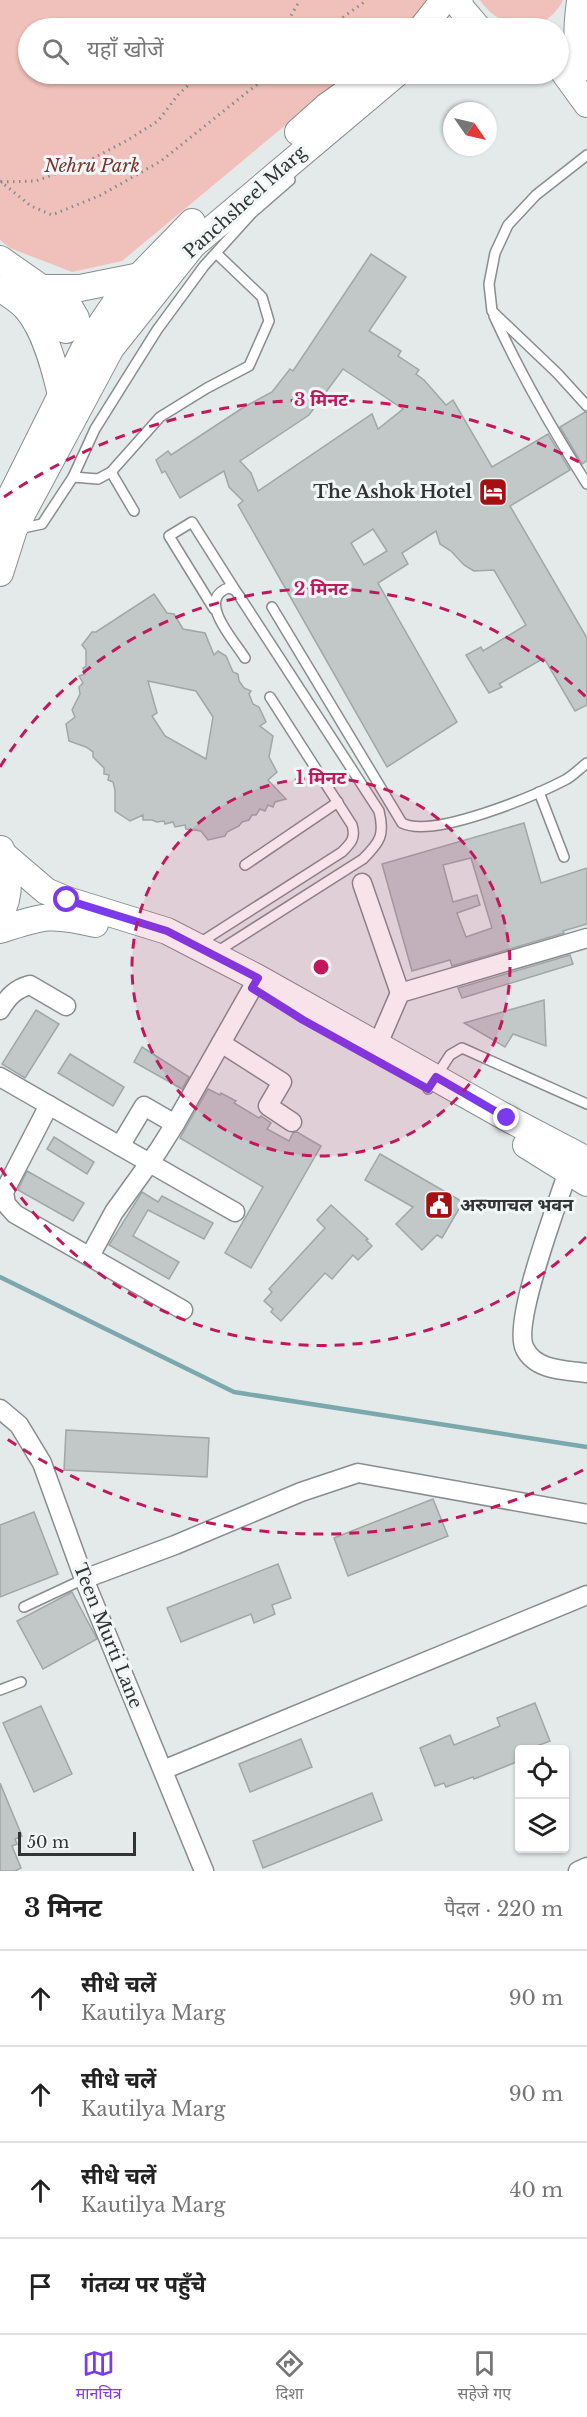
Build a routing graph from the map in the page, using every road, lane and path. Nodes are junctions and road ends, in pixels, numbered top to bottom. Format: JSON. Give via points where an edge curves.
{"nodes":[{"id":1,"x":300,"y":0,"type":"edge"},
{"id":2,"x":367,"y":0,"type":"edge"},
{"id":3,"x":444,"y":0,"type":"edge"},
{"id":4,"x":459,"y":0,"type":"edge"},
{"id":5,"x":581,"y":1,"type":"edge"},
{"id":6,"x":290,"y":18,"type":"edge"},
{"id":7,"x":342,"y":18,"type":"edge"},
{"id":8,"x":430,"y":18,"type":"edge"},
{"id":9,"x":470,"y":18,"type":"edge"},
{"id":10,"x":569,"y":19,"type":"edge"},
{"id":11,"x":587,"y":67,"type":"edge"},
{"id":12,"x":569,"y":79,"type":"edge"},
{"id":13,"x":190,"y":84,"type":"edge"},
{"id":14,"x":257,"y":84,"type":"edge"},
{"id":15,"x":371,"y":84,"type":"edge"},
{"id":16,"x":376,"y":84,"type":"edge"},
{"id":17,"x":382,"y":84,"type":"edge"},
{"id":18,"x":587,"y":104,"type":"edge"},
{"id":19,"x":354,"y":123,"type":"dead end"},
{"id":20,"x":587,"y":155,"type":"edge"},
{"id":21,"x":294,"y":176,"type":"dead end"},
{"id":22,"x":0,"y":181,"type":"edge"},
{"id":23,"x":216,"y":253,"type":"junction"},
{"id":24,"x":0,"y":259,"type":"edge"},
{"id":25,"x":140,"y":276,"type":"junction"},
{"id":26,"x":0,"y":288,"type":"edge"},
{"id":27,"x":44,"y":288,"type":"junction"},
{"id":28,"x":27,"y":308,"type":"junction"},
{"id":29,"x":492,"y":312,"type":"junction"},
{"id":30,"x":61,"y":395,"type":"junction"},
{"id":31,"x":587,"y":406,"type":"edge"},
{"id":32,"x":111,"y":472,"type":"junction"},
{"id":33,"x":73,"y":477,"type":"junction"},
{"id":34,"x":587,"y":484,"type":"edge"},
{"id":35,"x":134,"y":511,"type":"dead end"},
{"id":36,"x":7,"y":524,"type":"edge"},
{"id":37,"x":0,"y":573,"type":"edge"},
{"id":38,"x":235,"y":590,"type":"junction"},
{"id":39,"x":273,"y":607,"type":"dead end"},
{"id":40,"x":215,"y":611,"type":"junction"},
{"id":41,"x":246,"y":658,"type":"dead end"},
{"id":42,"x":270,"y":697,"type":"dead end"},
{"id":43,"x":587,"y":763,"type":"edge"},
{"id":44,"x":539,"y":792,"type":"junction"},
{"id":45,"x":338,"y":802,"type":"junction"},
{"id":46,"x":2,"y":851,"type":"edge"},
{"id":47,"x":564,"y":857,"type":"dead end"},
{"id":48,"x":245,"y":865,"type":"dead end"},
{"id":49,"x":362,"y":883,"type":"dead end"},
{"id":50,"x":0,"y":914,"type":"edge"},
{"id":51,"x":0,"y":930,"type":"edge"},
{"id":52,"x":587,"y":938,"type":"edge"},
{"id":53,"x":199,"y":954,"type":"junction"},
{"id":54,"x":255,"y":983,"type":"junction"},
{"id":55,"x":400,"y":993,"type":"junction"},
{"id":56,"x":66,"y":1006,"type":"dead end"},
{"id":57,"x":0,"y":1010,"type":"edge"},
{"id":58,"x":221,"y":1043,"type":"junction"},
{"id":59,"x":378,"y":1044,"type":"junction"},
{"id":60,"x":0,"y":1077,"type":"edge"},
{"id":61,"x":432,"y":1083,"type":"junction"},
{"id":62,"x":587,"y":1104,"type":"edge"},
{"id":63,"x":49,"y":1105,"type":"junction"},
{"id":64,"x":292,"y":1122,"type":"dead end"},
{"id":65,"x":175,"y":1124,"type":"junction"},
{"id":66,"x":120,"y":1146,"type":"junction"},
{"id":67,"x":149,"y":1163,"type":"junction"},
{"id":68,"x":580,"y":1171,"type":"edge"},
{"id":69,"x":235,"y":1212,"type":"dead end"},
{"id":70,"x":90,"y":1256,"type":"junction"},
{"id":71,"x":183,"y":1310,"type":"dead end"},
{"id":72,"x":587,"y":1373,"type":"edge"},
{"id":73,"x":0,"y":1409,"type":"edge"},
{"id":74,"x":587,"y":1514,"type":"edge"},
{"id":75,"x":84,"y":1579,"type":"junction"},
{"id":76,"x":587,"y":1595,"type":"edge"},
{"id":77,"x":24,"y":1607,"type":"dead end"},
{"id":78,"x":21,"y":1682,"type":"dead end"},
{"id":79,"x":0,"y":1690,"type":"edge"},
{"id":80,"x":163,"y":1770,"type":"junction"},
{"id":81,"x":587,"y":1867,"type":"edge"},
{"id":82,"x":204,"y":1871,"type":"edge"},
{"id":83,"x":578,"y":1871,"type":"edge"}],
"edges":[{"from":1,"to":6,"type":"path"},
{"from":2,"to":7,"type":"path"},
{"from":3,"to":8,"type":"main road"},
{"from":4,"to":9,"type":"main road"},
{"from":5,"to":10,"type":"main road"},
{"from":5,"to":11,"type":"main road","via":[[576,34]]},
{"from":12,"to":18,"type":"main road"},
{"from":13,"to":22,"type":"path","via":[[159,121],[82,164],[36,180]]},
{"from":14,"to":22,"type":"path","via":[[161,161],[101,195],[51,215],[31,206]]},
{"from":15,"to":25,"type":"main road","name":"Panchsheel Marg","via":[[327,106],[196,219]]},
{"from":16,"to":36,"type":"main road","name":"Panchsheel Marg","via":[[193,245],[111,348]]},
{"from":17,"to":19,"type":"lane","via":[[379,101]]},
{"from":20,"to":29,"type":"lane","via":[[536,195],[508,225],[495,253],[489,284]]},
{"from":21,"to":23,"type":"lane","via":[[252,213]]},
{"from":23,"to":32,"type":"lane","via":[[262,297],[269,321],[249,366],[160,417]]},
{"from":23,"to":33,"type":"lane","via":[[157,330],[95,429]]},
{"from":24,"to":27,"type":"main road"},
{"from":25,"to":27,"type":"main road","via":[[80,288]]},
{"from":25,"to":30,"type":"main road","name":"Panchsheel Marg","via":[[120,297],[84,349]]},
{"from":26,"to":28,"type":"main road"},
{"from":27,"to":28,"type":"main road","via":[[70,308],[76,318],[73,326],[66,330],[54,326]]},
{"from":28,"to":30,"type":"main road","via":[[49,351]]},
{"from":29,"to":31,"type":"lane"},
{"from":29,"to":34,"type":"lane","via":[[518,368]]},
{"from":30,"to":36,"type":"main road","name":"Panchsheel Marg"},
{"from":32,"to":33,"type":"lane","via":[[98,479]]},
{"from":32,"to":35,"type":"lane"},
{"from":33,"to":36,"type":"lane","via":[[42,525]]},
{"from":36,"to":37,"type":"main road","name":"Panchsheel Marg"},
{"from":38,"to":40,"type":"lane","via":[[220,591],[214,600]]},
{"from":38,"to":40,"type":"lane","via":[[192,522],[169,536]]},
{"from":38,"to":53,"type":"lane","via":[[379,811],[383,827],[377,845],[363,859]]},
{"from":39,"to":44,"type":"lane","via":[[402,823],[422,827],[467,819]]},
{"from":40,"to":41,"type":"lane"},
{"from":42,"to":45,"type":"lane"},
{"from":43,"to":44,"type":"lane","via":[[568,778]]},
{"from":44,"to":47,"type":"lane"},
{"from":45,"to":48,"type":"lane"},
{"from":45,"to":53,"type":"lane","via":[[352,825],[352,842]]},
{"from":46,"to":50,"type":"main road","via":[[8,883]]},
{"from":46,"to":53,"type":"main road","via":[[46,891],[167,931]]},
{"from":49,"to":55,"type":"street"},
{"from":51,"to":53,"type":"main road","via":[[36,918],[63,916]]},
{"from":52,"to":55,"type":"street"},
{"from":53,"to":54,"type":"main road"},
{"from":54,"to":58,"type":"street"},
{"from":54,"to":59,"type":"main road"},
{"from":54,"to":61,"type":"main road","via":[[303,1020]]},
{"from":55,"to":59,"type":"street"},
{"from":56,"to":57,"type":"street","via":[[30,985],[18,988]]},
{"from":58,"to":64,"type":"street","via":[[282,1082],[268,1106]]},
{"from":58,"to":65,"type":"street"},
{"from":59,"to":61,"type":"main road"},
{"from":60,"to":63,"type":"street"},
{"from":61,"to":62,"type":"lane","via":[[450,1055],[462,1048]]},
{"from":61,"to":68,"type":"main road"},
{"from":63,"to":66,"type":"street"},
{"from":63,"to":70,"type":"street","via":[[4,1192],[6,1204],[15,1214]]},
{"from":65,"to":66,"type":"street","via":[[144,1106]]},
{"from":65,"to":67,"type":"street"},
{"from":66,"to":67,"type":"street"},
{"from":67,"to":69,"type":"street"},
{"from":67,"to":70,"type":"street","via":[[114,1212]]},
{"from":68,"to":72,"type":"street","via":[[525,1308],[521,1333],[524,1349],[535,1361],[551,1368]]},
{"from":70,"to":71,"type":"street"},
{"from":73,"to":75,"type":"street","name":"Teen Murti Lane","via":[[19,1425],[42,1463]]},
{"from":74,"to":75,"type":"street","via":[[358,1473]]},
{"from":75,"to":77,"type":"lane"},
{"from":75,"to":80,"type":"street","name":"Teen Murti Lane"},
{"from":76,"to":80,"type":"street"},
{"from":78,"to":79,"type":"lane"},
{"from":80,"to":82,"type":"street","name":"Teen Murti Lane"},
{"from":81,"to":83,"type":"street"}]}
